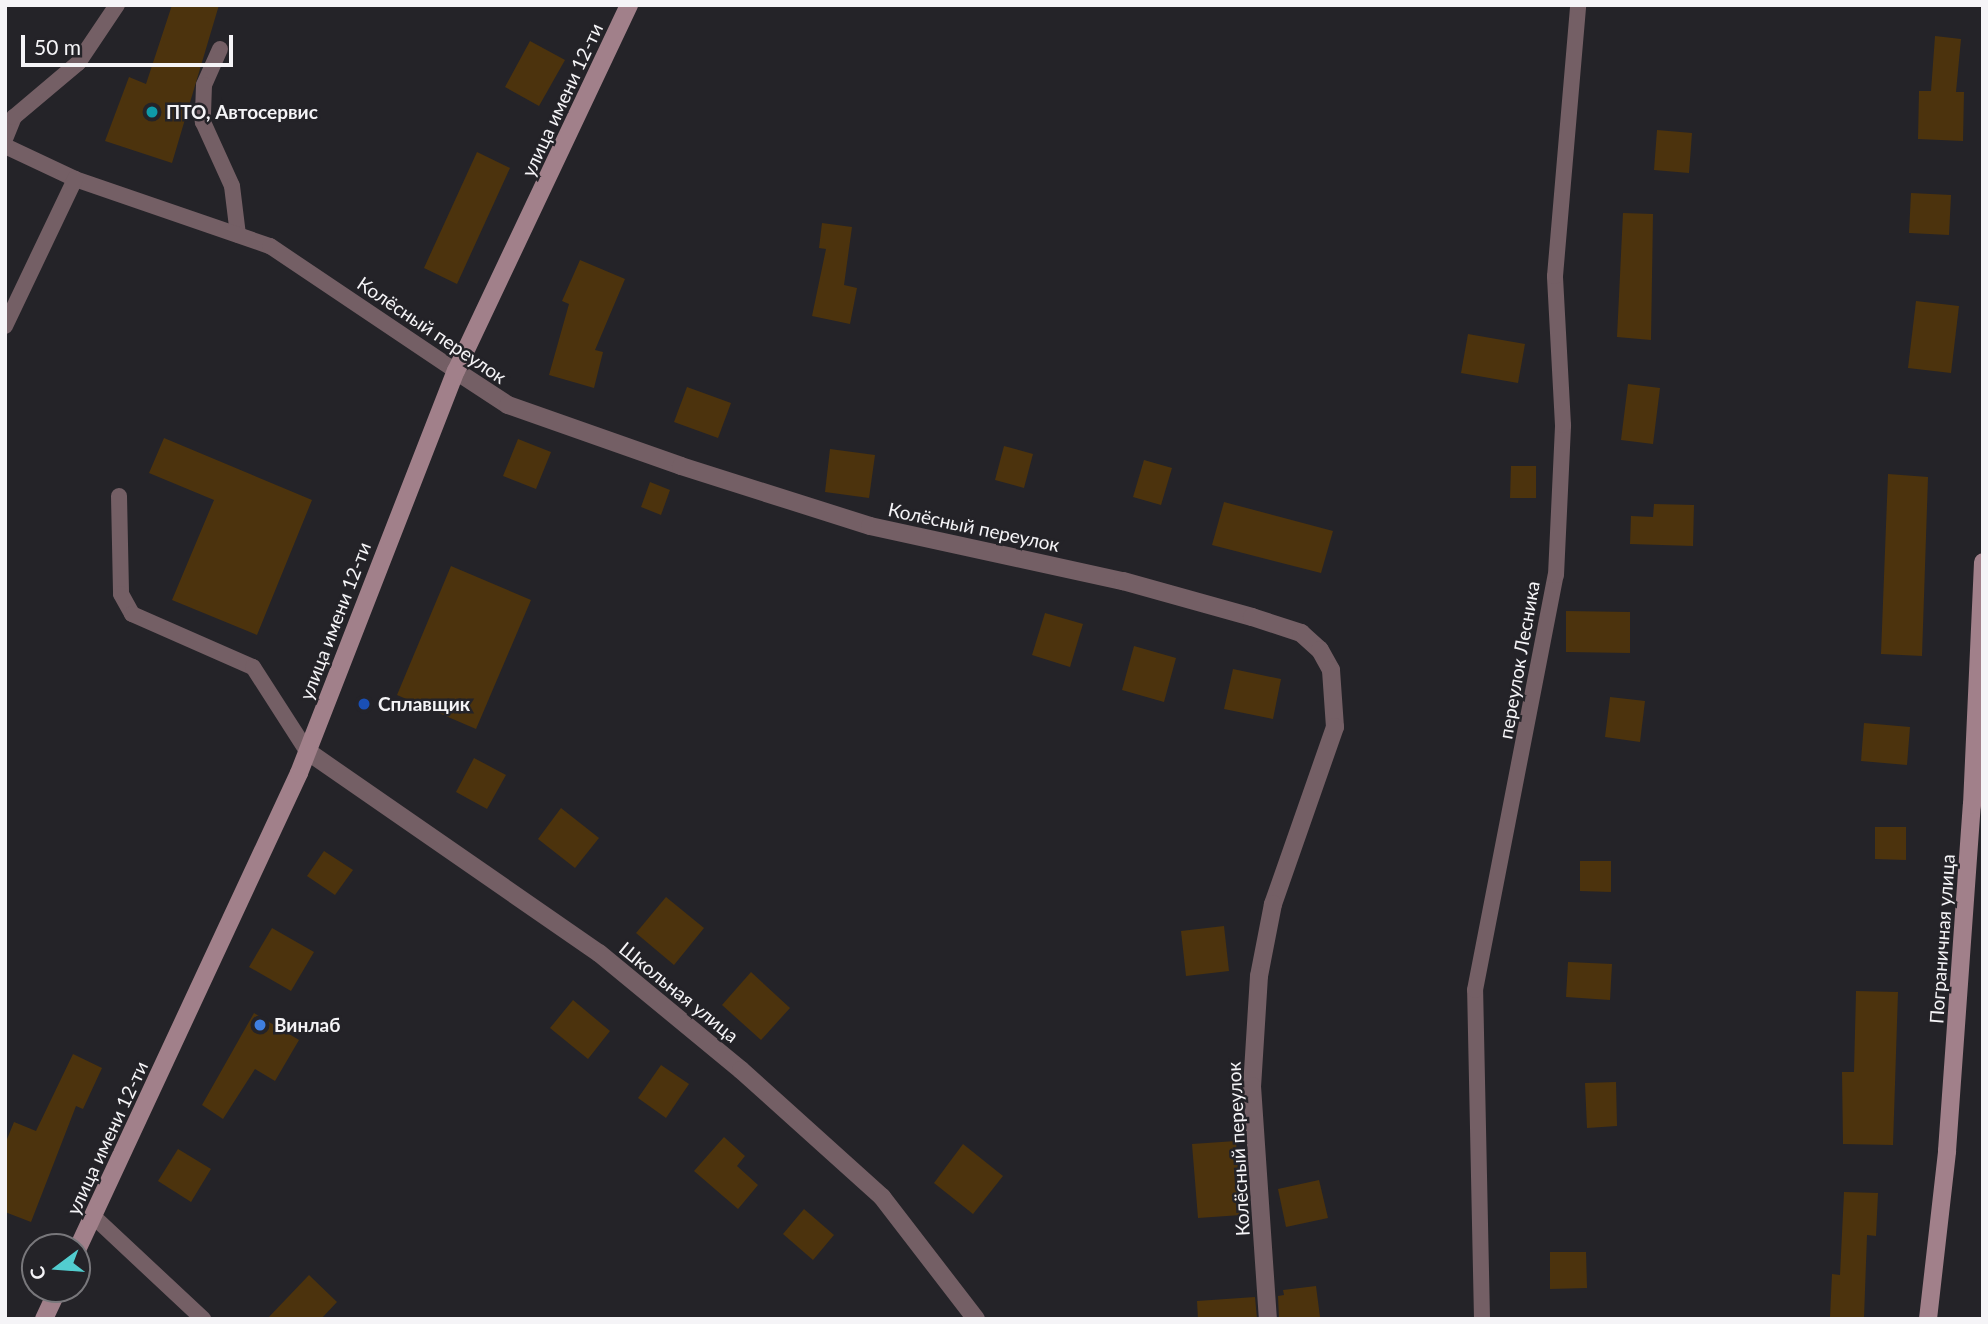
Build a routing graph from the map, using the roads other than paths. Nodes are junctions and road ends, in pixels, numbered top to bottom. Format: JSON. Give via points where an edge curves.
{"nodes":[{"id":1,"x":117,"y":5,"type":"edge"},
{"id":2,"x":629,"y":5,"type":"edge"},
{"id":3,"x":1578,"y":5,"type":"edge"},
{"id":4,"x":220,"y":49,"type":"dead end"},
{"id":5,"x":5,"y":139,"type":"edge"},
{"id":6,"x":5,"y":146,"type":"edge"},
{"id":7,"x":75,"y":179,"type":"junction"},
{"id":8,"x":238,"y":235,"type":"junction"},
{"id":9,"x":5,"y":326,"type":"edge"},
{"id":10,"x":456,"y":371,"type":"junction"},
{"id":11,"x":119,"y":496,"type":"dead end"},
{"id":12,"x":1983,"y":562,"type":"edge"},
{"id":13,"x":307,"y":751,"type":"junction"},
{"id":14,"x":1978,"y":806,"type":"edge"},
{"id":15,"x":93,"y":1216,"type":"junction"},
{"id":16,"x":85,"y":1233,"type":"edge"},
{"id":17,"x":51,"y":1303,"type":"edge"},
{"id":18,"x":44,"y":1319,"type":"edge"},
{"id":19,"x":203,"y":1319,"type":"edge"},
{"id":20,"x":976,"y":1319,"type":"edge"},
{"id":21,"x":1268,"y":1319,"type":"edge"},
{"id":22,"x":1482,"y":1319,"type":"edge"},
{"id":23,"x":1928,"y":1319,"type":"edge"}],
"edges":[{"from":1,"to":5,"type":"lane","via":[[78,63],[14,117]]},
{"from":2,"to":10,"type":"main road","name":"улица имени 12-ти"},
{"from":3,"to":22,"type":"lane","name":"переулок Лесника","via":[[1555,276],[1563,425],[1556,575],[1475,990]]},
{"from":4,"to":8,"type":"lane","via":[[204,85],[203,122],[232,186]]},
{"from":6,"to":7,"type":"lane","name":"Колёсный переулок"},
{"from":7,"to":8,"type":"lane","name":"Колёсный переулок"},
{"from":7,"to":9,"type":"lane"},
{"from":8,"to":10,"type":"lane","name":"Колёсный переулок","via":[[270,246]]},
{"from":10,"to":13,"type":"main road","name":"улица имени 12-ти"},
{"from":10,"to":21,"type":"street","name":"Колёсный переулок","via":[[508,405],[681,466],[870,526],[1123,581],[1252,617],[1301,634],[1320,650],[1331,670],[1335,727],[1273,904],[1259,976],[1252,1086]]},
{"from":11,"to":13,"type":"lane","via":[[121,594],[132,614],[253,667]]},
{"from":12,"to":14,"type":"main road","name":"Пограничная улица"},
{"from":13,"to":15,"type":"main road","name":"улица имени 12-ти"},
{"from":13,"to":20,"type":"street","name":"Школьная улица","via":[[599,954],[741,1070],[882,1197]]},
{"from":14,"to":23,"type":"main road","name":"Пограничная улица"},
{"from":15,"to":16,"type":"main road","name":"улица имени 12-ти"},
{"from":15,"to":19,"type":"lane"},
{"from":17,"to":18,"type":"main road"}]}
